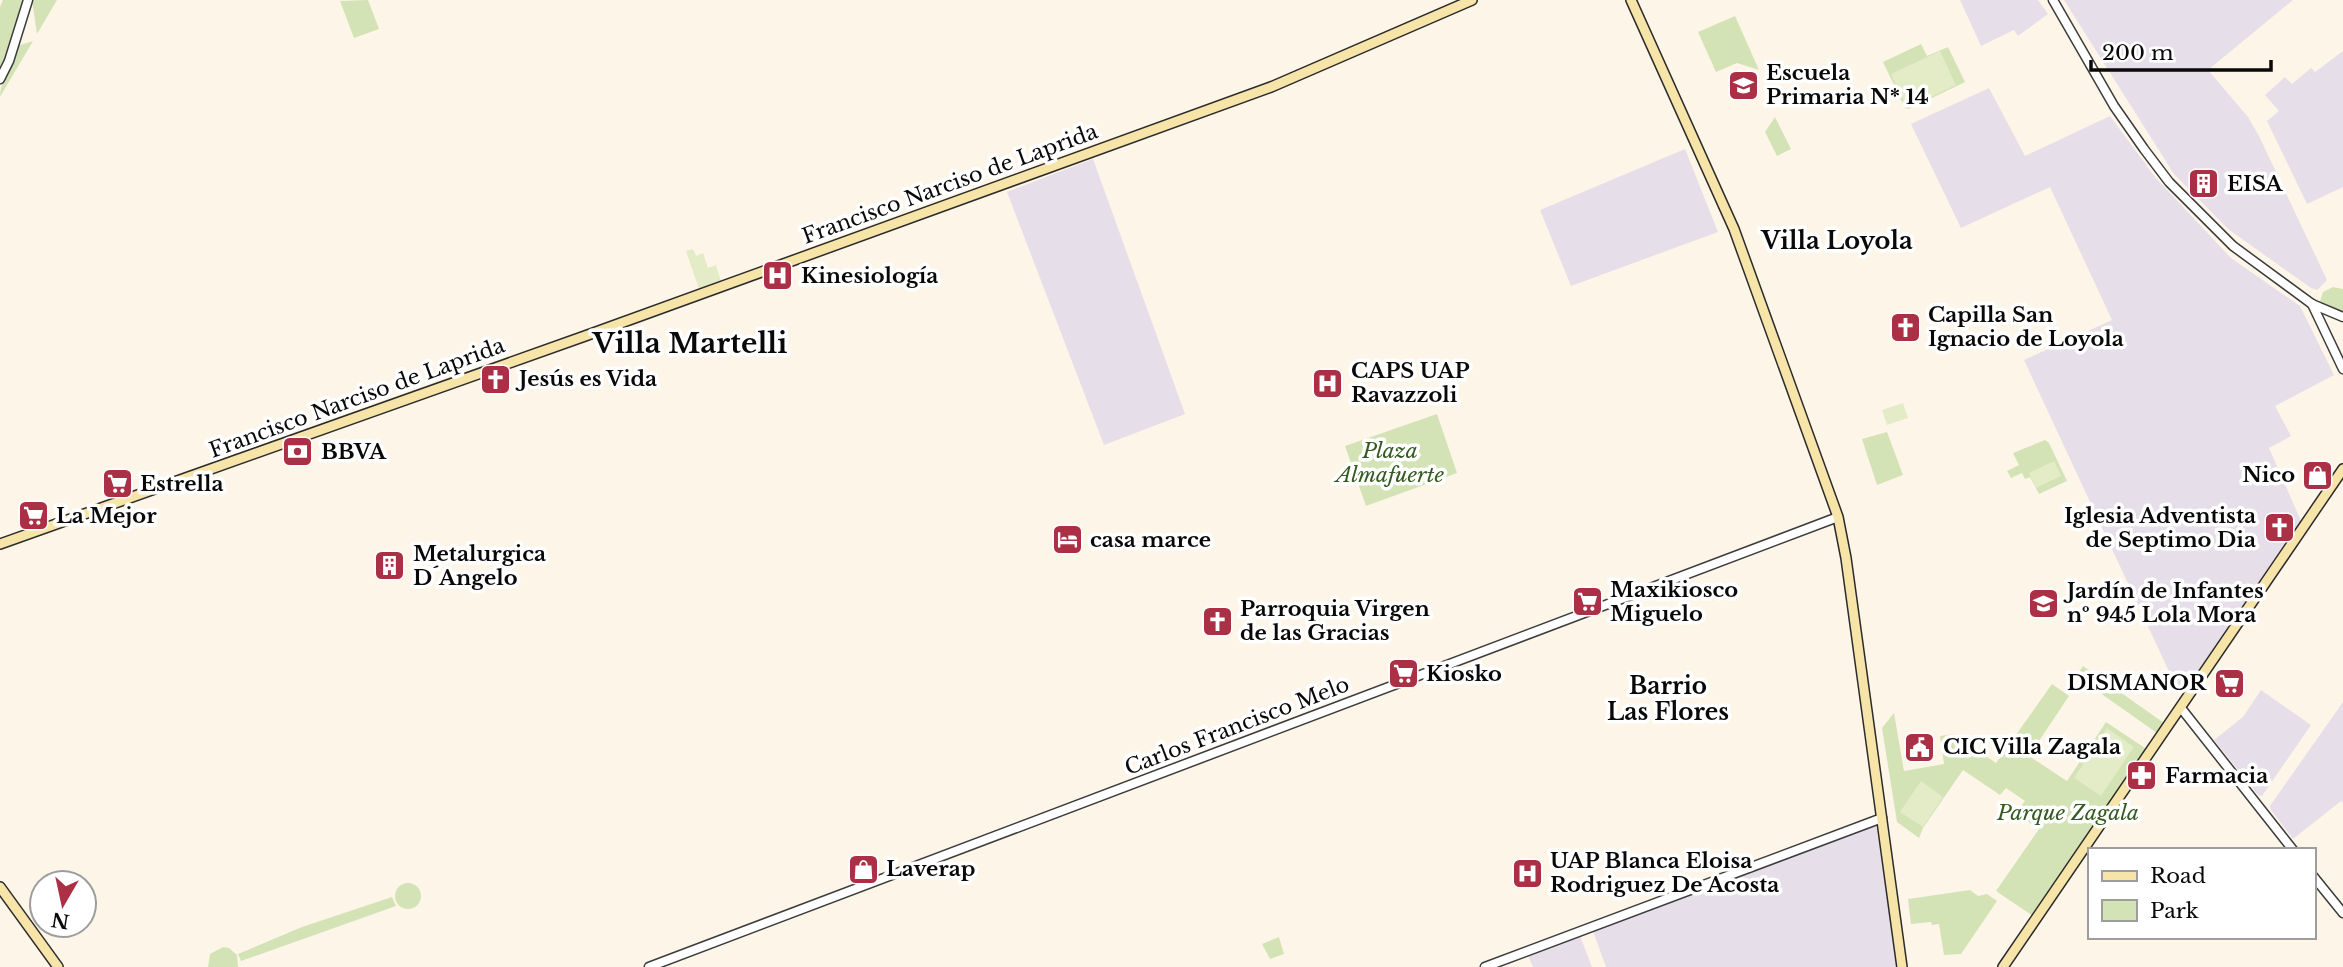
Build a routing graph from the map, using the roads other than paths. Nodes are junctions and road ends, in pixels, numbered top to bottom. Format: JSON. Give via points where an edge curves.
{"nodes":[{"id":1,"x":28,"y":0,"type":"edge"},
{"id":2,"x":1472,"y":0,"type":"edge"},
{"id":3,"x":1631,"y":0,"type":"edge"},
{"id":4,"x":2053,"y":0,"type":"edge"},
{"id":5,"x":0,"y":79,"type":"edge"},
{"id":6,"x":2312,"y":304,"type":"junction"},
{"id":7,"x":2343,"y":317,"type":"edge"},
{"id":8,"x":2343,"y":369,"type":"edge"},
{"id":9,"x":2343,"y":469,"type":"edge"},
{"id":10,"x":1838,"y":517,"type":"junction"},
{"id":11,"x":0,"y":544,"type":"edge"},
{"id":12,"x":2181,"y":708,"type":"junction"},
{"id":13,"x":1882,"y":818,"type":"junction"},
{"id":14,"x":2291,"y":848,"type":"edge"},
{"id":15,"x":2315,"y":878,"type":"edge"},
{"id":16,"x":0,"y":887,"type":"edge"},
{"id":17,"x":2343,"y":913,"type":"edge"},
{"id":18,"x":58,"y":967,"type":"edge"},
{"id":19,"x":649,"y":967,"type":"edge"},
{"id":20,"x":1485,"y":967,"type":"edge"},
{"id":21,"x":1902,"y":967,"type":"edge"},
{"id":22,"x":2003,"y":967,"type":"edge"}],
"edges":[{"from":1,"to":5,"type":"street"},
{"from":2,"to":11,"type":"main road","name":"Francisco Narciso de Laprida","via":[[1262,90]]},
{"from":3,"to":10,"type":"main road","via":[[1734,229]]},
{"from":4,"to":6,"type":"street","via":[[2114,106],[2158,169],[2233,246]]},
{"from":6,"to":7,"type":"street"},
{"from":6,"to":8,"type":"street"},
{"from":9,"to":12,"type":"main road"},
{"from":10,"to":13,"type":"main road"},
{"from":10,"to":19,"type":"street","name":"Carlos Francisco Melo"},
{"from":12,"to":14,"type":"street"},
{"from":12,"to":22,"type":"main road"},
{"from":13,"to":20,"type":"street"},
{"from":13,"to":21,"type":"main road"},
{"from":15,"to":17,"type":"street"},
{"from":16,"to":18,"type":"main road"}]}
